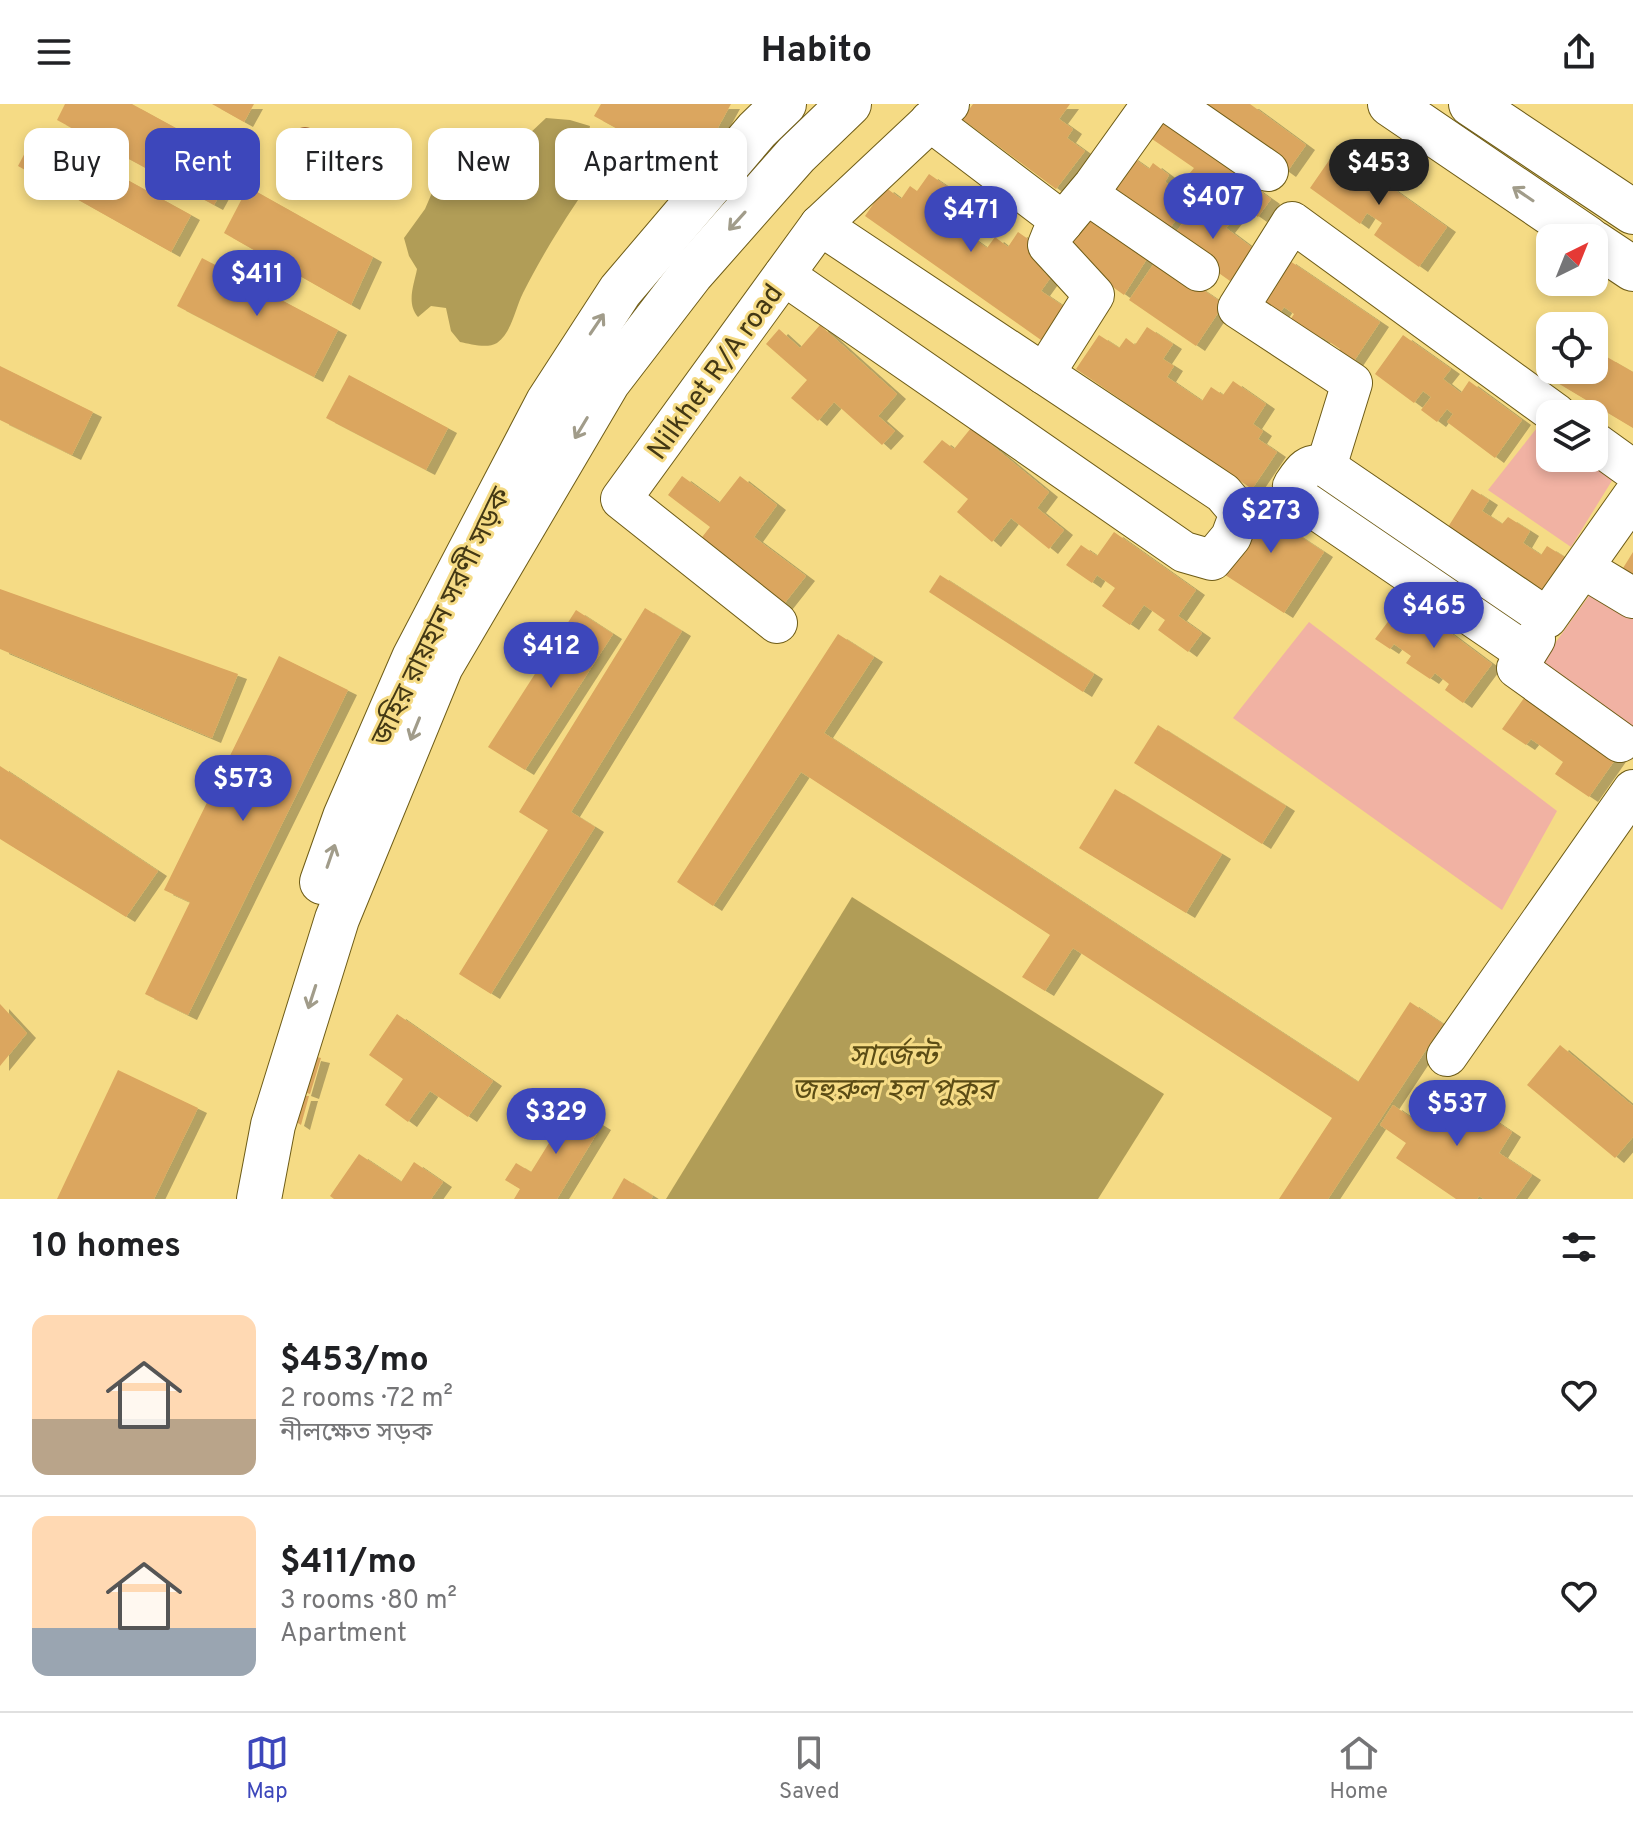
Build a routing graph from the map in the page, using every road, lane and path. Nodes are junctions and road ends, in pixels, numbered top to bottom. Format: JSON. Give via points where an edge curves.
{"nodes":[{"id":1,"x":784,"y":104,"type":"edge"},
{"id":2,"x":849,"y":104,"type":"edge"},
{"id":3,"x":1152,"y":104,"type":"edge"},
{"id":4,"x":1171,"y":104,"type":"edge"},
{"id":5,"x":1390,"y":104,"type":"edge"},
{"id":6,"x":1471,"y":104,"type":"edge"},
{"id":7,"x":940,"y":113,"type":"edge"},
{"id":8,"x":1268,"y":171,"type":"dead end"},
{"id":9,"x":1075,"y":208,"type":"junction"},
{"id":10,"x":1633,"y":212,"type":"edge"},
{"id":11,"x":1566,"y":224,"type":"edge"},
{"id":12,"x":820,"y":225,"type":"junction"},
{"id":13,"x":1608,"y":252,"type":"edge"},
{"id":14,"x":1633,"y":269,"type":"edge"},
{"id":15,"x":1199,"y":271,"type":"dead end"},
{"id":16,"x":784,"y":275,"type":"junction"},
{"id":17,"x":1044,"y":374,"type":"junction"},
{"id":18,"x":1537,"y":400,"type":"edge"},
{"id":19,"x":1608,"y":452,"type":"edge"},
{"id":20,"x":1326,"y":467,"type":"junction"},
{"id":21,"x":1633,"y":470,"type":"edge"},
{"id":22,"x":1633,"y":496,"type":"edge"},
{"id":23,"x":1583,"y":568,"type":"junction"},
{"id":24,"x":1633,"y":598,"type":"edge"},
{"id":25,"x":1547,"y":618,"type":"junction"},
{"id":26,"x":777,"y":623,"type":"dead end"},
{"id":27,"x":1526,"y":653,"type":"junction"},
{"id":28,"x":1620,"y":742,"type":"dead end"},
{"id":29,"x":1633,"y":790,"type":"edge"},
{"id":30,"x":1447,"y":1056,"type":"dead end"},
{"id":31,"x":231,"y":1199,"type":"edge"},
{"id":32,"x":259,"y":1199,"type":"edge"}],
"edges":[{"from":31,"to":1,"type":"main road","name":"জহির রায়হান সরণী সড়ক","one_way":true,"via":[[244,1128],[275,1018],[345,817],[414,658],[548,402],[589,337],[620,291]]},
{"from":2,"to":32,"type":"main road","one_way":true,"via":[[796,155],[691,274],[608,382],[441,666],[337,919],[273,1125]]},
{"from":3,"to":9,"type":"street"},
{"from":4,"to":8,"type":"street"},
{"from":11,"to":5,"type":"main road","one_way":true},
{"from":6,"to":10,"type":"main road"},
{"from":7,"to":9,"type":"street"},
{"from":7,"to":12,"type":"street","name":"Nilkhet R/A road"},
{"from":9,"to":15,"type":"street"},
{"from":9,"to":17,"type":"street","via":[[1048,245],[1094,295]]},
{"from":12,"to":16,"type":"street","name":"Nilkhet R/A road"},
{"from":12,"to":17,"type":"street"},
{"from":13,"to":14,"type":"main road"},
{"from":16,"to":17,"type":"street","via":[[1184,552],[1212,560],[1231,537],[1240,513],[1223,493]]},
{"from":16,"to":26,"type":"street","name":"Nilkhet R/A road","via":[[621,499]]},
{"from":18,"to":20,"type":"street","via":[[1292,222],[1238,308],[1352,383]]},
{"from":19,"to":21,"type":"street"},
{"from":20,"to":25,"type":"street"},
{"from":20,"to":27,"type":"street","via":[[1307,466],[1293,486],[1299,498]]},
{"from":22,"to":23,"type":"street"},
{"from":23,"to":24,"type":"street"},
{"from":23,"to":25,"type":"street"},
{"from":25,"to":27,"type":"street"},
{"from":27,"to":28,"type":"street","via":[[1517,668]]},
{"from":29,"to":30,"type":"street"}]}
